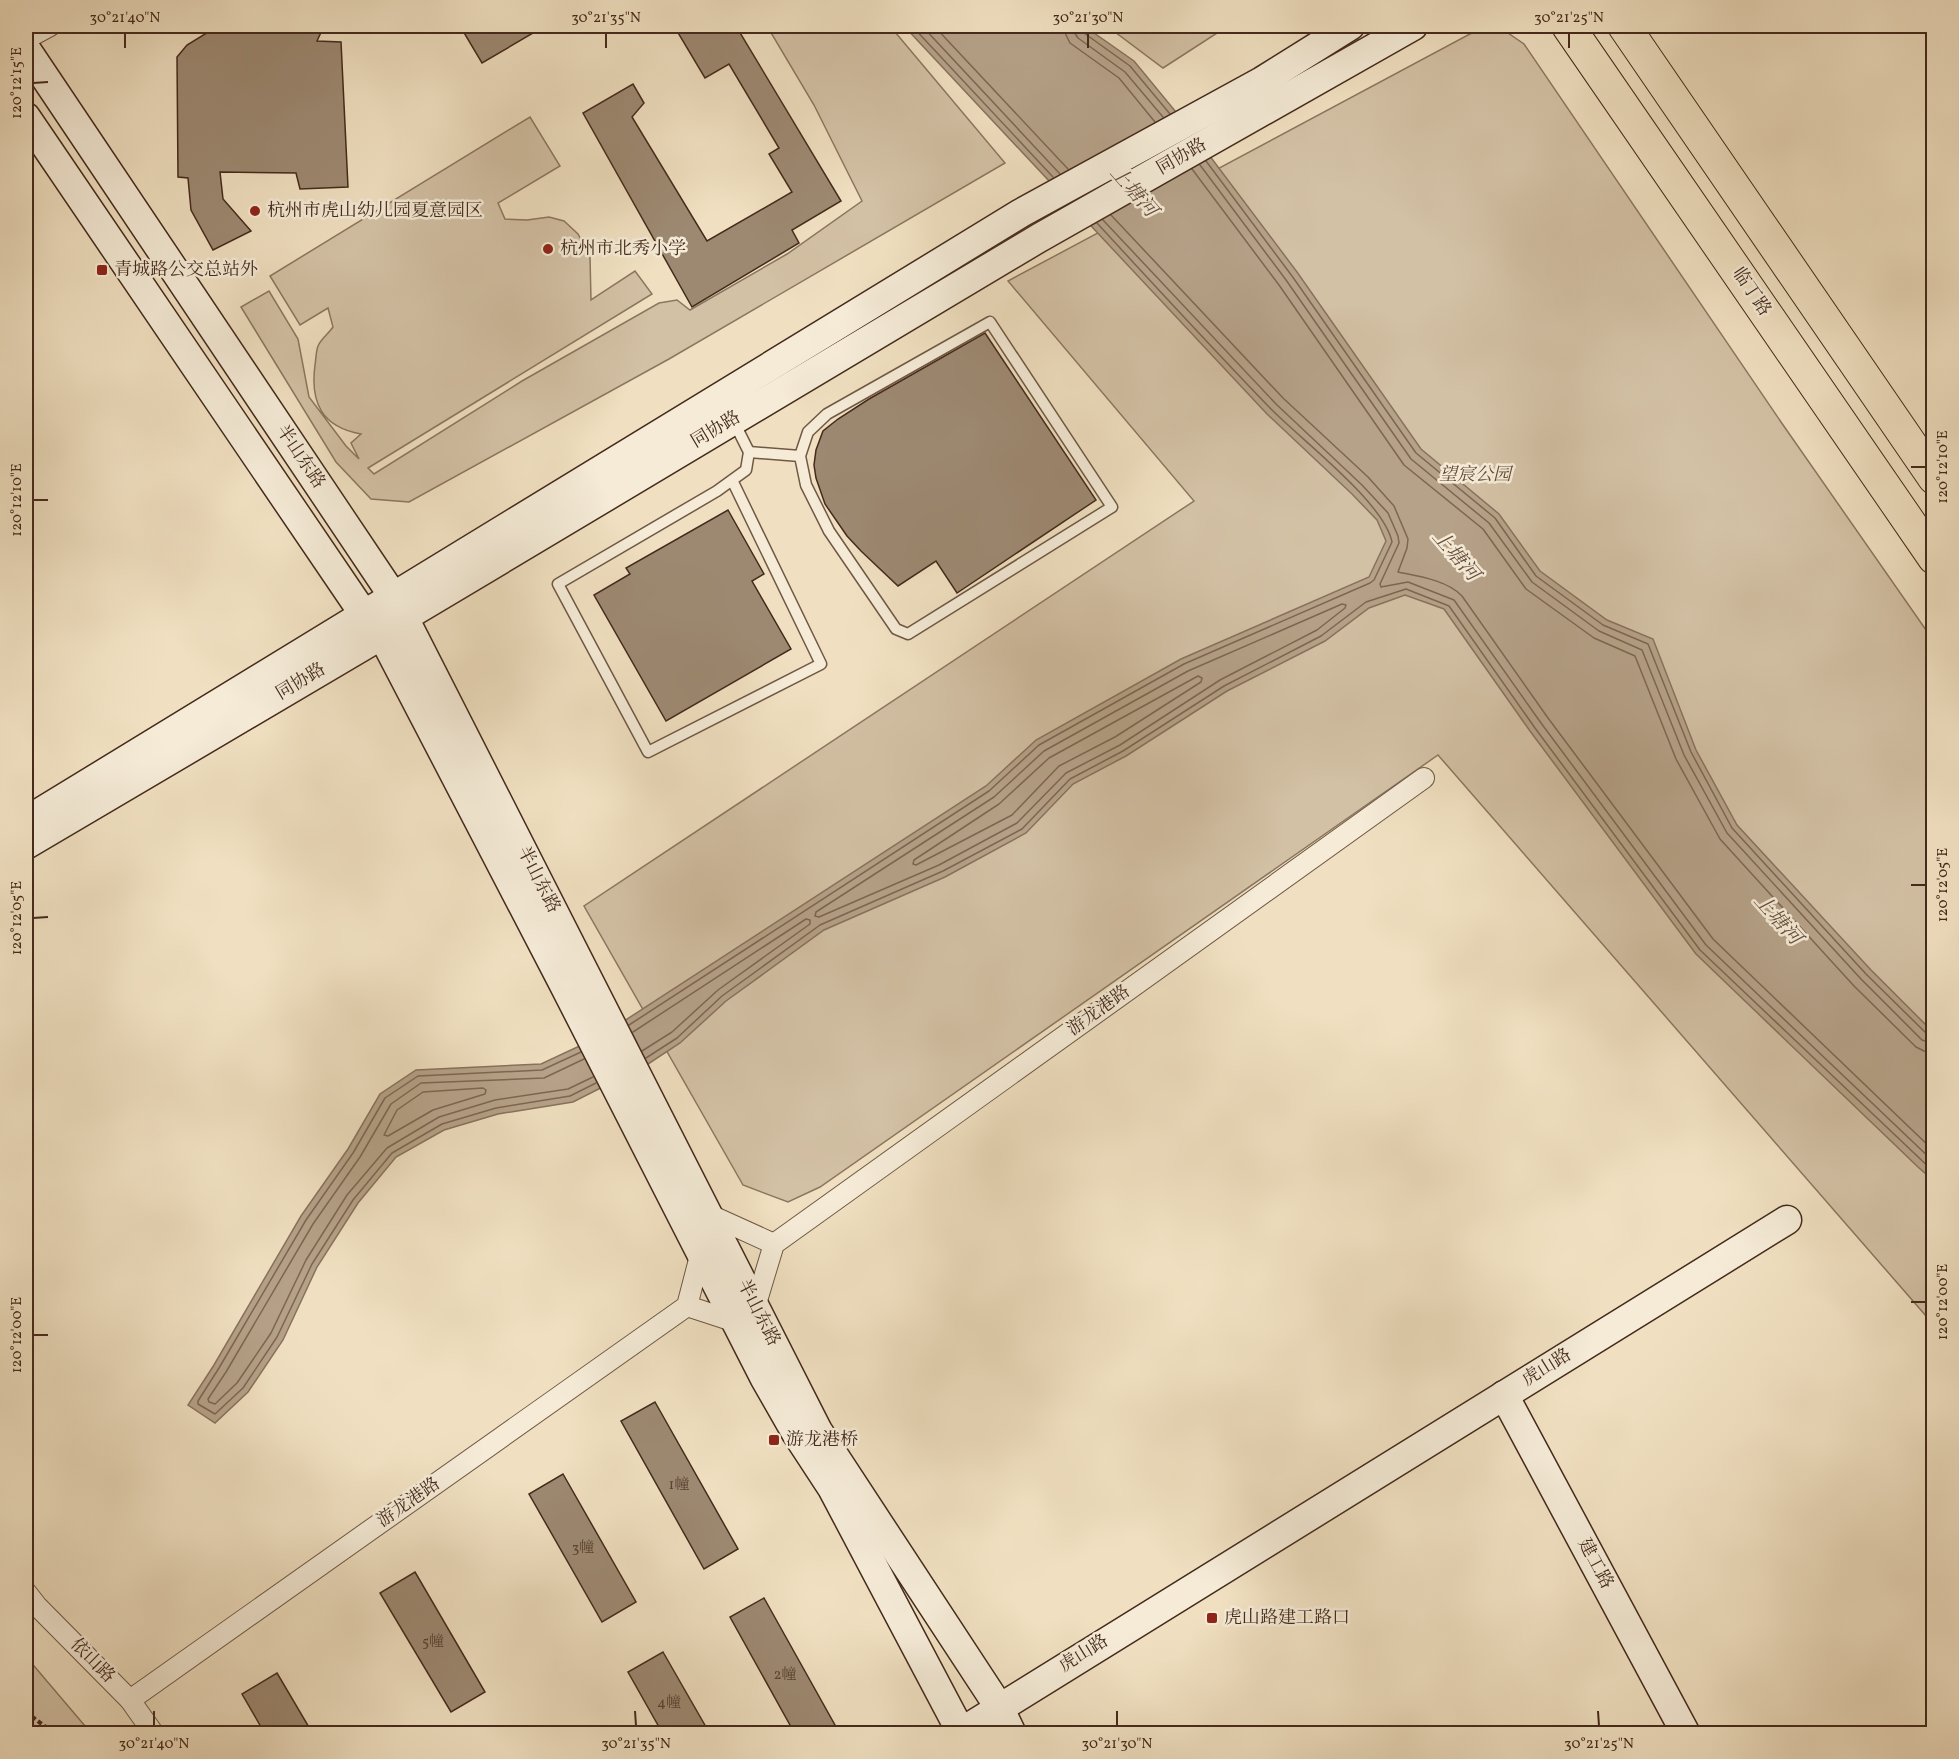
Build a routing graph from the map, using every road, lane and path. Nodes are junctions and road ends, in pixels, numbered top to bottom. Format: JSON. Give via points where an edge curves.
{"nodes":[{"id":1,"x":50,"y":26,"type":"edge"},
{"id":2,"x":1350,"y":26,"type":"edge"},
{"id":3,"x":1413,"y":26,"type":"edge"},
{"id":4,"x":1568,"y":26,"type":"edge"},
{"id":5,"x":1624,"y":26,"type":"edge"},
{"id":6,"x":26,"y":39,"type":"edge"},
{"id":7,"x":26,"y":49,"type":"edge"},
{"id":8,"x":1268,"y":93,"type":"junction"},
{"id":9,"x":26,"y":117,"type":"edge"},
{"id":10,"x":733,"y":420,"type":"junction"},
{"id":11,"x":749,"y":452,"type":"junction"},
{"id":12,"x":800,"y":456,"type":"junction"},
{"id":13,"x":1934,"y":478,"type":"edge"},
{"id":14,"x":732,"y":480,"type":"junction"},
{"id":15,"x":1934,"y":558,"type":"edge"},
{"id":16,"x":363,"y":613,"type":"junction"},
{"id":17,"x":392,"y":616,"type":"junction"},
{"id":18,"x":1424,"y":778,"type":"dead end"},
{"id":19,"x":26,"y":821,"type":"edge"},
{"id":20,"x":26,"y":844,"type":"edge"},
{"id":21,"x":628,"y":1083,"type":"junction"},
{"id":22,"x":708,"y":1214,"type":"junction"},
{"id":23,"x":1786,"y":1220,"type":"dead end"},
{"id":24,"x":774,"y":1244,"type":"junction"},
{"id":25,"x":701,"y":1252,"type":"junction"},
{"id":26,"x":687,"y":1306,"type":"junction"},
{"id":27,"x":745,"y":1315,"type":"junction"},
{"id":28,"x":1504,"y":1395,"type":"junction"},
{"id":29,"x":26,"y":1592,"type":"edge"},
{"id":30,"x":130,"y":1700,"type":"junction"},
{"id":31,"x":999,"y":1707,"type":"junction"},
{"id":32,"x":26,"y":1712,"type":"edge"},
{"id":33,"x":960,"y":1733,"type":"edge"},
{"id":34,"x":55,"y":1734,"type":"edge"},
{"id":35,"x":154,"y":1734,"type":"edge"},
{"id":36,"x":1012,"y":1734,"type":"edge"},
{"id":37,"x":1686,"y":1734,"type":"edge"}],
"edges":[{"from":1,"to":6,"type":"street"},
{"from":2,"to":8,"type":"main road","name":"同协路"},
{"from":3,"to":8,"type":"main road","name":"同协路"},
{"from":4,"to":15,"type":"main road","name":"临丁路"},
{"from":5,"to":13,"type":"main road"},
{"from":7,"to":17,"type":"main road","name":"半山东路"},
{"from":8,"to":10,"type":"main road","name":"同协路","via":[[1039,238]]},
{"from":8,"to":17,"type":"main road","name":"同协路","via":[[1021,213]]},
{"from":9,"to":16,"type":"main road","name":"半山东路"},
{"from":10,"to":11,"type":"lane"},
{"from":10,"to":17,"type":"main road","name":"同协路"},
{"from":11,"to":12,"type":"lane"},
{"from":11,"to":14,"type":"lane","via":[[746,470]]},
{"from":12,"to":12,"type":"lane","via":[[808,432],[827,414],[990,322],[1112,507],[908,634],[896,629],[829,531],[806,485]]},
{"from":14,"to":14,"type":"lane","via":[[821,664],[648,752],[558,584]]},
{"from":16,"to":17,"type":"main road","name":"半山东路"},
{"from":16,"to":19,"type":"main road","name":"同协路"},
{"from":17,"to":20,"type":"main road","name":"同协路"},
{"from":17,"to":21,"type":"main road","name":"半山东路"},
{"from":18,"to":24,"type":"street","name":"游龙港路"},
{"from":21,"to":22,"type":"main road","name":"半山东路"},
{"from":21,"to":25,"type":"main road","name":"半山东路"},
{"from":22,"to":24,"type":"street"},
{"from":22,"to":27,"type":"main road","name":"半山东路"},
{"from":23,"to":28,"type":"main road","name":"虎山路"},
{"from":24,"to":27,"type":"street"},
{"from":25,"to":26,"type":"street"},
{"from":25,"to":27,"type":"main road","name":"半山东路"},
{"from":26,"to":27,"type":"street"},
{"from":26,"to":30,"type":"street","name":"游龙港路"},
{"from":27,"to":31,"type":"main road","name":"半山东路"},
{"from":27,"to":33,"type":"main road","name":"半山东路","via":[[764,1377],[832,1488]]},
{"from":28,"to":31,"type":"main road","name":"虎山路"},
{"from":28,"to":37,"type":"main road","name":"建工路"},
{"from":29,"to":30,"type":"street","name":"依山路"},
{"from":30,"to":35,"type":"street","name":"依山路"},
{"from":31,"to":33,"type":"main road","name":"虎山路"},
{"from":31,"to":36,"type":"main road","name":"半山东路"},
{"from":32,"to":34,"type":"path"}]}
